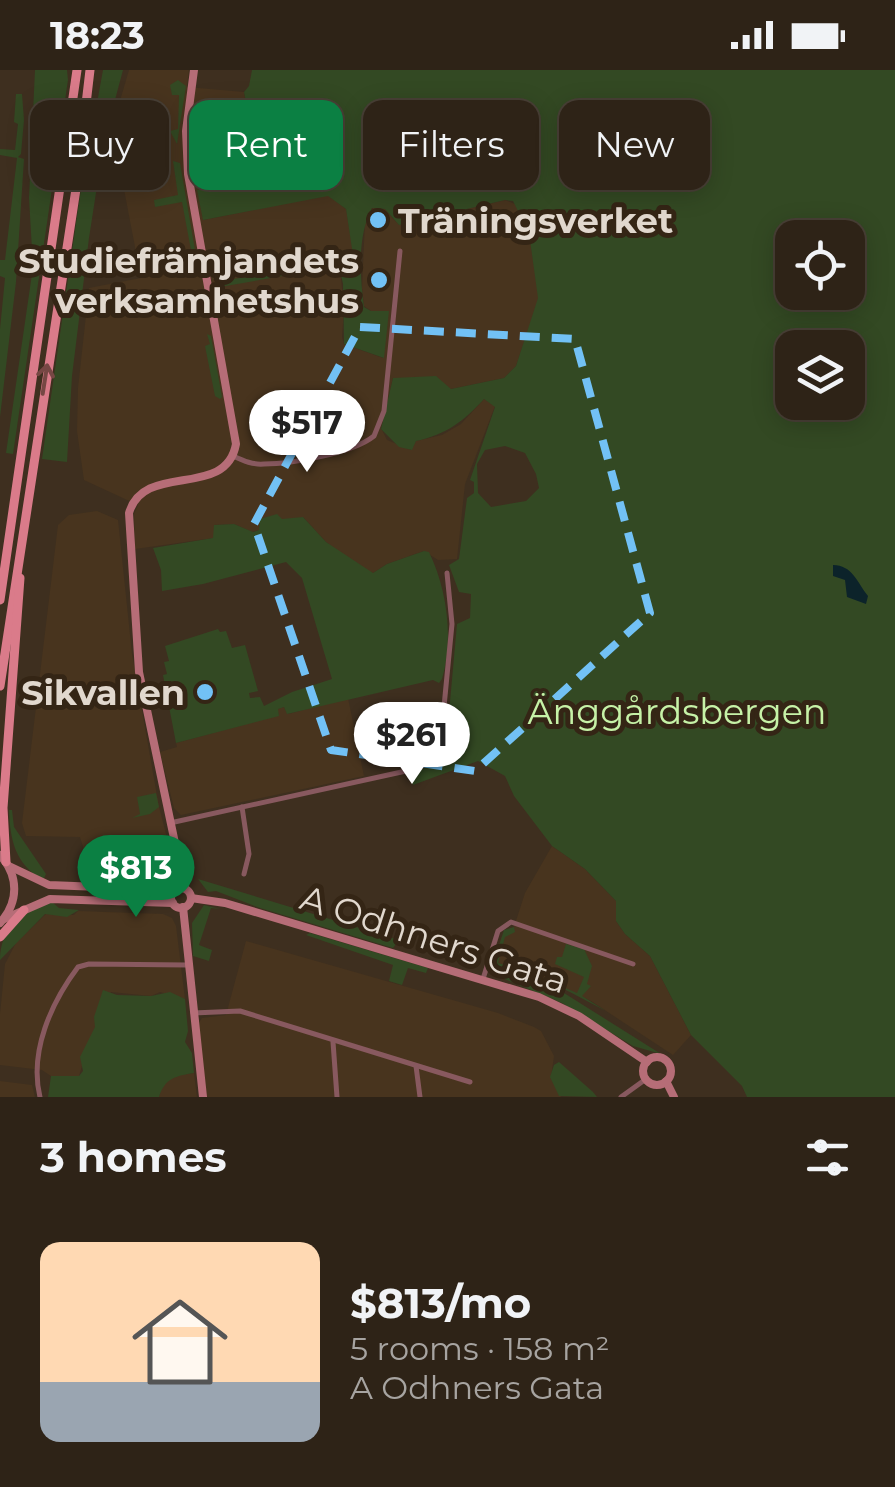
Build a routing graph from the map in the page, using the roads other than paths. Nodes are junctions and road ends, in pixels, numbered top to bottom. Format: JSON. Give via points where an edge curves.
{"nodes":[{"id":1,"x":77,"y":70,"type":"edge"},
{"id":2,"x":93,"y":70,"type":"edge"},
{"id":3,"x":194,"y":70,"type":"edge"},
{"id":4,"x":400,"y":251,"type":"dead end"},
{"id":5,"x":233,"y":456,"type":"junction"},
{"id":6,"x":30,"y":471,"type":"junction"},
{"id":7,"x":16,"y":476,"type":"junction"},
{"id":8,"x":0,"y":561,"type":"edge"},
{"id":9,"x":447,"y":573,"type":"dead end"},
{"id":10,"x":0,"y":600,"type":"edge"},
{"id":11,"x":0,"y":686,"type":"edge"},
{"id":12,"x":242,"y":807,"type":"junction"},
{"id":13,"x":170,"y":823,"type":"junction"},
{"id":14,"x":5,"y":861,"type":"edge"},
{"id":15,"x":244,"y":874,"type":"dead end"},
{"id":16,"x":178,"y":889,"type":"junction"},
{"id":17,"x":191,"y":898,"type":"junction"},
{"id":18,"x":178,"y":905,"type":"junction"},
{"id":19,"x":24,"y":910,"type":"junction"},
{"id":20,"x":1,"y":923,"type":"edge"},
{"id":21,"x":0,"y":938,"type":"edge"},
{"id":22,"x":633,"y":964,"type":"dead end"},
{"id":23,"x":187,"y":966,"type":"junction"},
{"id":24,"x":483,"y":979,"type":"junction"},
{"id":25,"x":193,"y":1013,"type":"junction"},
{"id":26,"x":333,"y":1042,"type":"junction"},
{"id":27,"x":647,"y":1062,"type":"junction"},
{"id":28,"x":416,"y":1066,"type":"junction"},
{"id":29,"x":646,"y":1080,"type":"junction"},
{"id":30,"x":470,"y":1082,"type":"dead end"},
{"id":31,"x":666,"y":1082,"type":"junction"},
{"id":32,"x":40,"y":1097,"type":"edge"},
{"id":33,"x":203,"y":1097,"type":"edge"},
{"id":34,"x":336,"y":1097,"type":"edge"},
{"id":35,"x":420,"y":1097,"type":"edge"},
{"id":36,"x":621,"y":1097,"type":"edge"},
{"id":37,"x":674,"y":1097,"type":"edge"}],
"edges":[{"from":1,"to":7,"type":"main road"},
{"from":6,"to":2,"type":"main road","one_way":true},
{"from":3,"to":5,"type":"street","via":[[186,158],[235,432]]},
{"from":4,"to":5,"type":"street","via":[[384,412],[374,436],[346,449],[278,462]]},
{"from":5,"to":13,"type":"street","via":[[218,472],[143,492],[129,513],[139,672]]},
{"from":6,"to":11,"type":"main road"},
{"from":6,"to":14,"type":"main road","via":[[4,798]]},
{"from":7,"to":8,"type":"main road"},
{"from":7,"to":10,"type":"main road"},
{"from":9,"to":12,"type":"street","via":[[451,640],[435,757],[406,771]]},
{"from":12,"to":13,"type":"street"},
{"from":12,"to":15,"type":"street","via":[[249,854]]},
{"from":13,"to":16,"type":"street"},
{"from":14,"to":16,"type":"street","via":[[49,885]]},
{"from":14,"to":20,"type":"street","via":[[15,890]]},
{"from":16,"to":17,"type":"street"},
{"from":16,"to":18,"type":"street","via":[[172,898]]},
{"from":17,"to":18,"type":"street"},
{"from":17,"to":24,"type":"street","name":"A Odhners Gata","via":[[225,902]]},
{"from":18,"to":19,"type":"street","via":[[58,898]]},
{"from":18,"to":23,"type":"street"},
{"from":19,"to":20,"type":"street"},
{"from":19,"to":21,"type":"main road"},
{"from":22,"to":24,"type":"street","via":[[506,922]]},
{"from":23,"to":25,"type":"street"},
{"from":23,"to":32,"type":"street","via":[[78,967],[42,1033]]},
{"from":24,"to":27,"type":"street","name":"A Odhners Gata","via":[[579,1016]]},
{"from":25,"to":26,"type":"street","via":[[240,1012]]},
{"from":25,"to":33,"type":"street"},
{"from":26,"to":28,"type":"street"},
{"from":26,"to":34,"type":"street"},
{"from":27,"to":29,"type":"street"},
{"from":27,"to":31,"type":"street","name":"A Odhners Gata","via":[[666,1060]]},
{"from":28,"to":30,"type":"street"},
{"from":28,"to":35,"type":"street"},
{"from":29,"to":31,"type":"street"},
{"from":29,"to":36,"type":"street"},
{"from":31,"to":37,"type":"street","name":"A Odhners Gata"}]}
